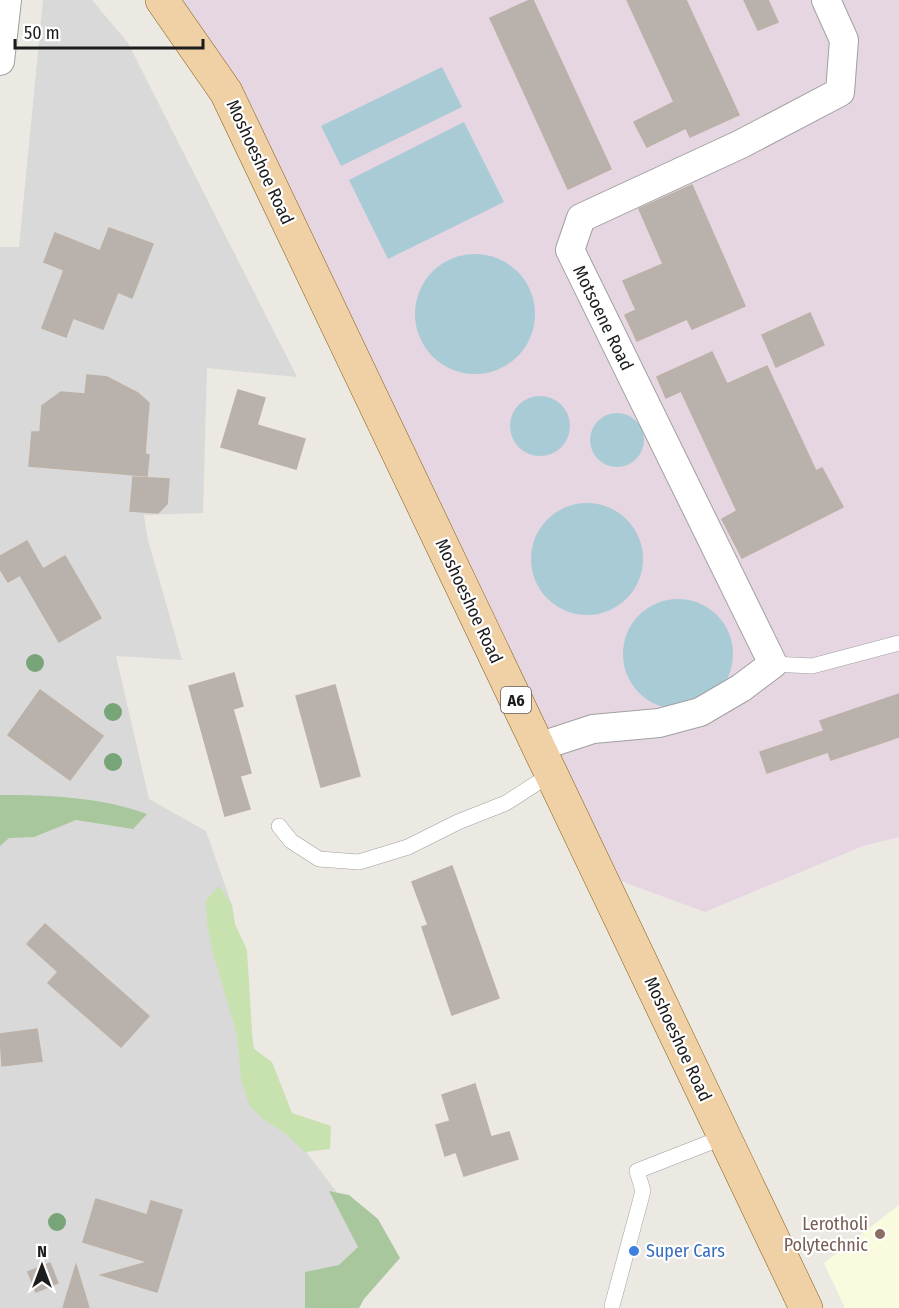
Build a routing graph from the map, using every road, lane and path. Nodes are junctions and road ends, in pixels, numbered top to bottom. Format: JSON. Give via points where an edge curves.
{"nodes":[{"id":1,"x":7,"y":0,"type":"edge"},
{"id":2,"x":162,"y":0,"type":"edge"},
{"id":3,"x":826,"y":0,"type":"edge"},
{"id":4,"x":0,"y":61,"type":"edge"},
{"id":5,"x":899,"y":644,"type":"edge"},
{"id":6,"x":773,"y":664,"type":"junction"},
{"id":7,"x":545,"y":760,"type":"junction"},
{"id":8,"x":279,"y":826,"type":"dead end"},
{"id":9,"x":724,"y":1137,"type":"junction"},
{"id":10,"x":612,"y":1306,"type":"dead end"},
{"id":11,"x":806,"y":1308,"type":"edge"}],
"edges":[{"from":1,"to":4,"type":"street"},
{"from":2,"to":7,"type":"main road","name":"Moshoeshoe Road","number":"A6","via":[[226,92]]},
{"from":3,"to":6,"type":"street","name":"Motsoene Road","via":[[844,40],[840,92],[741,144],[581,218],[570,250]]},
{"from":5,"to":6,"type":"lane","via":[[812,666]]},
{"from":6,"to":7,"type":"street","via":[[700,712],[659,723],[593,729]]},
{"from":7,"to":8,"type":"lane","via":[[506,803],[408,847],[359,862],[319,858],[291,841]]},
{"from":7,"to":9,"type":"main road","name":"Moshoeshoe Road","number":"A6"},
{"from":9,"to":10,"type":"lane","via":[[637,1171],[643,1191]]},
{"from":9,"to":11,"type":"main road","name":"Moshoeshoe Road","number":"A6"}]}
